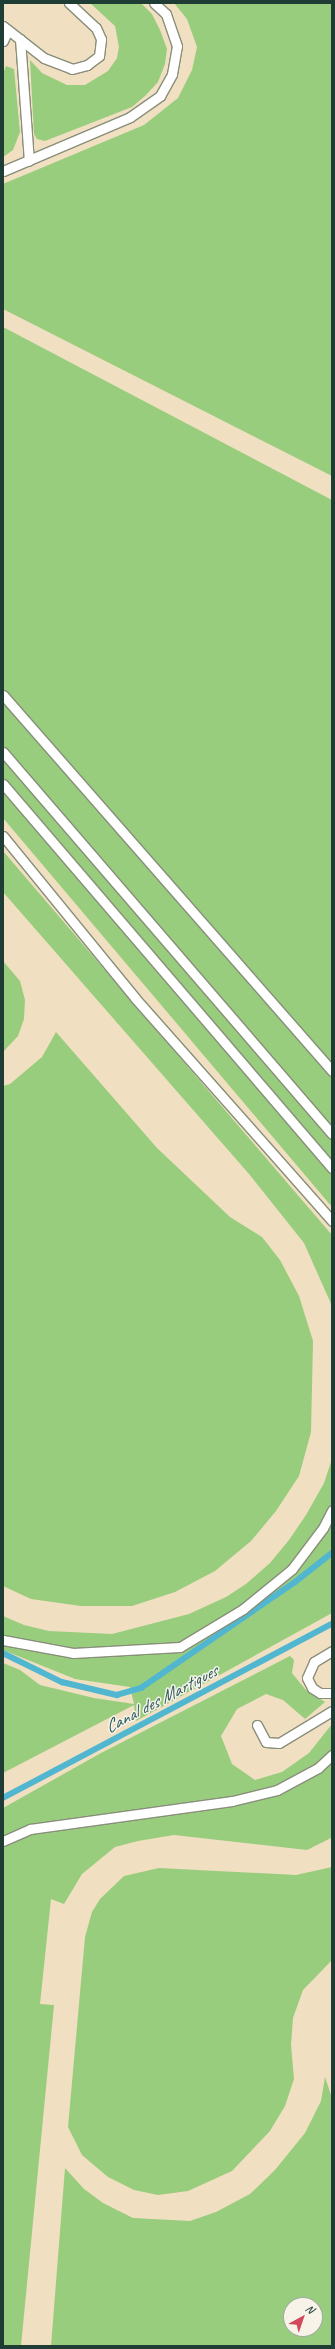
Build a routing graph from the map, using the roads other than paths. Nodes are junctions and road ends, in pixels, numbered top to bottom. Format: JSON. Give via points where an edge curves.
{"nodes":[{"id":1,"x":69,"y":3,"type":"edge"},
{"id":2,"x":154,"y":3,"type":"edge"},
{"id":3,"x":5,"y":28,"type":"edge"},
{"id":4,"x":20,"y":39,"type":"junction"},
{"id":5,"x":3,"y":42,"type":"edge"},
{"id":6,"x":29,"y":161,"type":"junction"},
{"id":7,"x":3,"y":171,"type":"edge"},
{"id":8,"x":3,"y":695,"type":"edge"},
{"id":9,"x":3,"y":752,"type":"edge"},
{"id":10,"x":3,"y":784,"type":"edge"},
{"id":11,"x":3,"y":836,"type":"edge"},
{"id":12,"x":332,"y":1071,"type":"edge"},
{"id":13,"x":332,"y":1134,"type":"edge"},
{"id":14,"x":332,"y":1168,"type":"edge"},
{"id":15,"x":332,"y":1221,"type":"edge"},
{"id":16,"x":332,"y":1510,"type":"edge"},
{"id":17,"x":3,"y":1640,"type":"edge"},
{"id":18,"x":332,"y":1651,"type":"edge"},
{"id":19,"x":332,"y":1693,"type":"edge"},
{"id":20,"x":332,"y":1711,"type":"edge"},
{"id":21,"x":257,"y":1724,"type":"dead end"},
{"id":22,"x":332,"y":1755,"type":"edge"},
{"id":23,"x":3,"y":1841,"type":"edge"}],
"edges":[{"from":1,"to":4,"type":"lane","via":[[96,28],[101,39],[99,56],[87,65],[72,69],[44,58]]},
{"from":2,"to":6,"type":"lane","via":[[166,14],[177,46],[172,74],[160,96],[130,117]]},
{"from":3,"to":4,"type":"lane"},
{"from":3,"to":5,"type":"lane"},
{"from":4,"to":6,"type":"lane"},
{"from":6,"to":7,"type":"lane"},
{"from":8,"to":12,"type":"lane"},
{"from":9,"to":13,"type":"lane"},
{"from":10,"to":14,"type":"lane"},
{"from":11,"to":15,"type":"lane","via":[[136,998]]},
{"from":16,"to":17,"type":"lane","via":[[323,1528],[292,1569],[244,1609],[180,1647],[73,1653]]},
{"from":18,"to":19,"type":"lane","via":[[314,1662],[308,1678],[312,1688],[320,1693]]},
{"from":20,"to":21,"type":"lane","via":[[279,1743],[266,1742]]},
{"from":22,"to":23,"type":"lane","via":[[318,1768],[276,1790],[232,1801],[30,1829]]}]}
